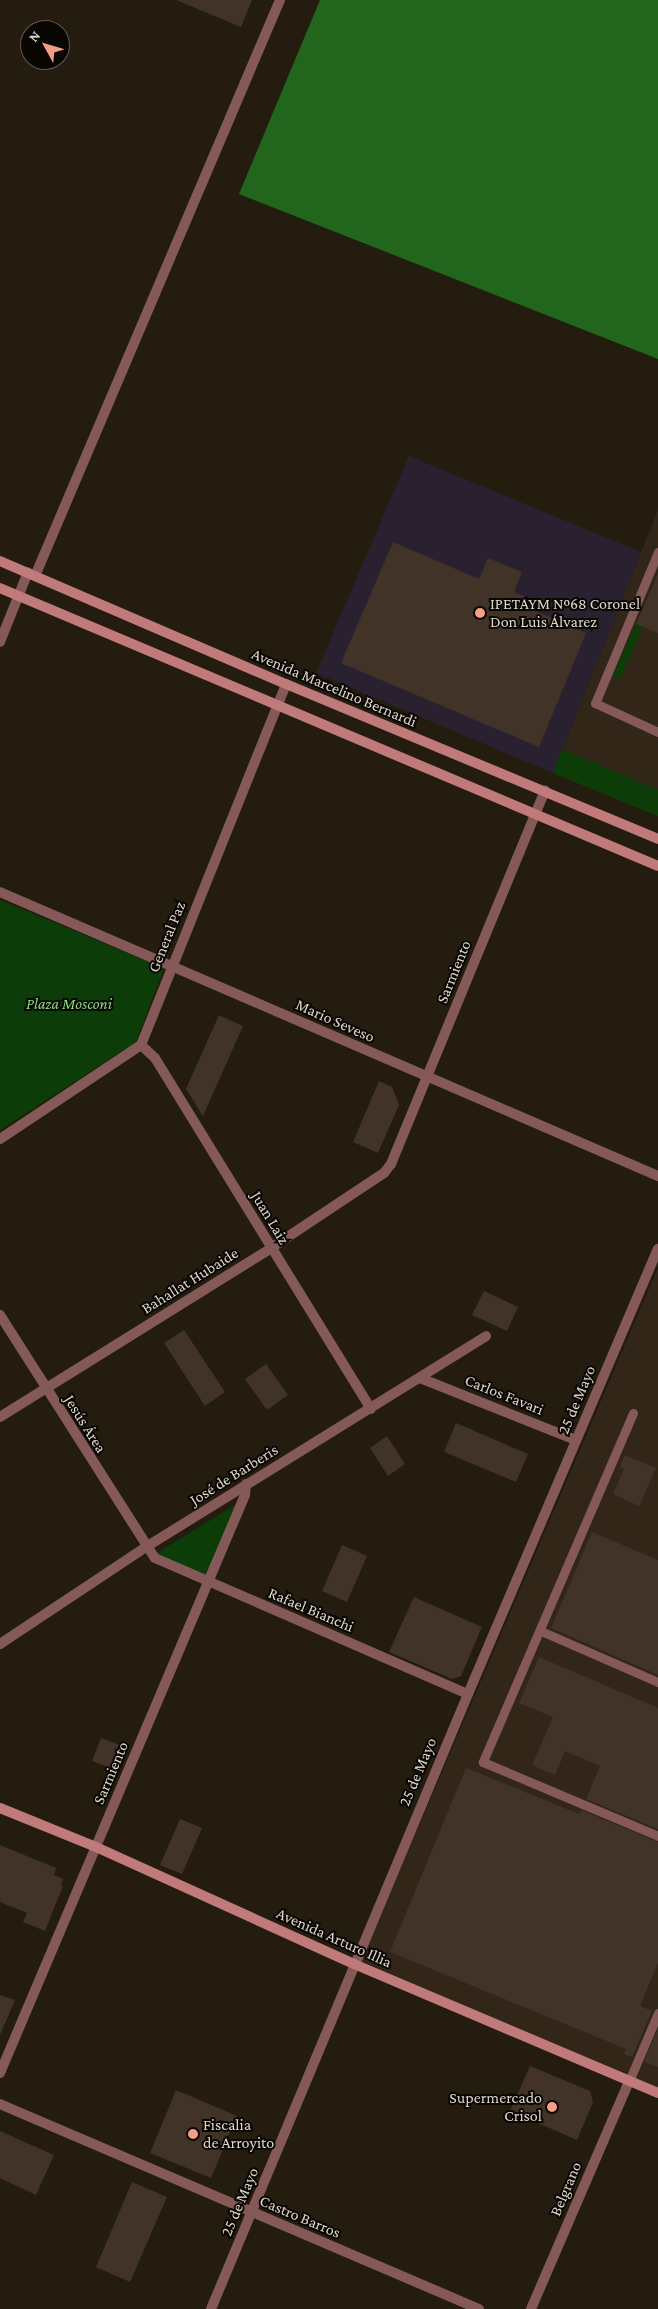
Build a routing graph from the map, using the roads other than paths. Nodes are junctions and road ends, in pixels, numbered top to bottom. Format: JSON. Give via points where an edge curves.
{"nodes":[{"id":1,"x":280,"y":0,"type":"edge"},
{"id":2,"x":658,"y":552,"type":"edge"},
{"id":3,"x":0,"y":561,"type":"edge"},
{"id":4,"x":32,"y":574,"type":"junction"},
{"id":5,"x":0,"y":588,"type":"edge"},
{"id":6,"x":19,"y":596,"type":"junction"},
{"id":7,"x":0,"y":642,"type":"edge"},
{"id":8,"x":286,"y":684,"type":"junction"},
{"id":9,"x":278,"y":706,"type":"junction"},
{"id":10,"x":658,"y":732,"type":"edge"},
{"id":11,"x":545,"y":791,"type":"junction"},
{"id":12,"x":534,"y":814,"type":"junction"},
{"id":13,"x":658,"y":839,"type":"edge"},
{"id":14,"x":658,"y":866,"type":"edge"},
{"id":15,"x":0,"y":892,"type":"edge"},
{"id":16,"x":171,"y":966,"type":"junction"},
{"id":17,"x":141,"y":1045,"type":"junction"},
{"id":18,"x":426,"y":1078,"type":"junction"},
{"id":19,"x":0,"y":1139,"type":"edge"},
{"id":20,"x":391,"y":1164,"type":"joint"},
{"id":21,"x":658,"y":1176,"type":"edge"},
{"id":22,"x":271,"y":1248,"type":"junction"},
{"id":23,"x":658,"y":1249,"type":"edge"},
{"id":24,"x":0,"y":1315,"type":"edge"},
{"id":25,"x":486,"y":1336,"type":"dead end"},
{"id":26,"x":420,"y":1378,"type":"junction"},
{"id":27,"x":46,"y":1388,"type":"junction"},
{"id":28,"x":372,"y":1409,"type":"junction"},
{"id":29,"x":633,"y":1413,"type":"dead end"},
{"id":30,"x":0,"y":1417,"type":"edge"},
{"id":31,"x":576,"y":1440,"type":"junction"},
{"id":32,"x":246,"y":1484,"type":"junction"},
{"id":33,"x":146,"y":1547,"type":"junction"},
{"id":34,"x":209,"y":1582,"type":"junction"},
{"id":35,"x":541,"y":1631,"type":"junction"},
{"id":36,"x":0,"y":1644,"type":"edge"},
{"id":37,"x":658,"y":1682,"type":"edge"},
{"id":38,"x":468,"y":1694,"type":"junction"},
{"id":39,"x":0,"y":1808,"type":"edge"},
{"id":40,"x":658,"y":1836,"type":"edge"},
{"id":41,"x":96,"y":1847,"type":"junction"},
{"id":42,"x":354,"y":1964,"type":"junction"},
{"id":43,"x":658,"y":2013,"type":"edge"},
{"id":44,"x":0,"y":2073,"type":"edge"},
{"id":45,"x":629,"y":2081,"type":"junction"},
{"id":46,"x":658,"y":2093,"type":"edge"},
{"id":47,"x":0,"y":2104,"type":"edge"},
{"id":48,"x":252,"y":2212,"type":"junction"},
{"id":49,"x":211,"y":2309,"type":"edge"},
{"id":50,"x":479,"y":2309,"type":"edge"},
{"id":51,"x":531,"y":2309,"type":"edge"}],
"edges":[{"from":1,"to":4,"type":"street"},
{"from":2,"to":10,"type":"lane","via":[[595,703]]},
{"from":3,"to":4,"type":"main road","name":"Avenida Marcelino Bernardi"},
{"from":4,"to":6,"type":"street"},
{"from":4,"to":8,"type":"main road","name":"Avenida Marcelino Bernardi"},
{"from":5,"to":6,"type":"main road"},
{"from":6,"to":7,"type":"street"},
{"from":6,"to":9,"type":"main road"},
{"from":8,"to":9,"type":"street","name":"General Paz"},
{"from":8,"to":11,"type":"main road","name":"Avenida Marcelino Bernardi"},
{"from":9,"to":12,"type":"main road"},
{"from":9,"to":16,"type":"street","name":"General Paz"},
{"from":11,"to":12,"type":"street","name":"Sarmiento"},
{"from":11,"to":13,"type":"main road","name":"Avenida Marcelino Bernardi"},
{"from":12,"to":14,"type":"main road"},
{"from":12,"to":18,"type":"street","name":"Sarmiento"},
{"from":15,"to":16,"type":"street","name":"Mario Seveso"},
{"from":16,"to":17,"type":"street","name":"General Paz"},
{"from":16,"to":18,"type":"street","name":"Mario Seveso"},
{"from":17,"to":19,"type":"street"},
{"from":17,"to":22,"type":"street","name":"Juan Laiz","via":[[155,1058]]},
{"from":18,"to":20,"type":"street","name":"Sarmiento"},
{"from":18,"to":21,"type":"street","name":"Mario Seveso"},
{"from":20,"to":22,"type":"street","name":"Bahallat Hubaide","via":[[384,1173]]},
{"from":22,"to":27,"type":"street","name":"Bahallat Hubaide"},
{"from":22,"to":28,"type":"street","name":"Juan Laiz"},
{"from":23,"to":31,"type":"street","name":"25 de Mayo"},
{"from":24,"to":27,"type":"street","name":"Jesús Área"},
{"from":25,"to":26,"type":"street","name":"José de Barberis"},
{"from":26,"to":28,"type":"street","name":"José de Barberis"},
{"from":26,"to":31,"type":"street","name":"Carlos Favari"},
{"from":27,"to":30,"type":"street","name":"Bahallat Hubaide"},
{"from":27,"to":33,"type":"street","name":"Jesús Área"},
{"from":28,"to":32,"type":"street","name":"José de Barberis"},
{"from":29,"to":35,"type":"lane"},
{"from":31,"to":38,"type":"street","name":"25 de Mayo"},
{"from":32,"to":33,"type":"street","name":"José de Barberis"},
{"from":32,"to":34,"type":"street","name":"Sarmiento","via":[[245,1495]]},
{"from":33,"to":34,"type":"street","name":"Rafael Bianchi","via":[[159,1562]]},
{"from":33,"to":36,"type":"street","name":"José de Barberis"},
{"from":34,"to":38,"type":"street","name":"Rafael Bianchi"},
{"from":34,"to":41,"type":"street","name":"Sarmiento"},
{"from":35,"to":37,"type":"lane"},
{"from":35,"to":40,"type":"lane","via":[[483,1762]]},
{"from":38,"to":42,"type":"street","name":"25 de Mayo"},
{"from":39,"to":41,"type":"main road","name":"Avenida Arturo Illia"},
{"from":41,"to":42,"type":"main road","name":"Avenida Arturo Illia"},
{"from":41,"to":44,"type":"street","name":"Sarmiento"},
{"from":42,"to":45,"type":"main road","name":"Avenida Arturo Illia"},
{"from":42,"to":48,"type":"street","name":"25 de Mayo"},
{"from":43,"to":45,"type":"lane"},
{"from":45,"to":46,"type":"main road","name":"Avenida Arturo Illia"},
{"from":45,"to":51,"type":"street","name":"Belgrano"},
{"from":47,"to":48,"type":"street","name":"Castro Barros"},
{"from":48,"to":49,"type":"street","name":"25 de Mayo"},
{"from":48,"to":50,"type":"street","name":"Castro Barros"}]}
